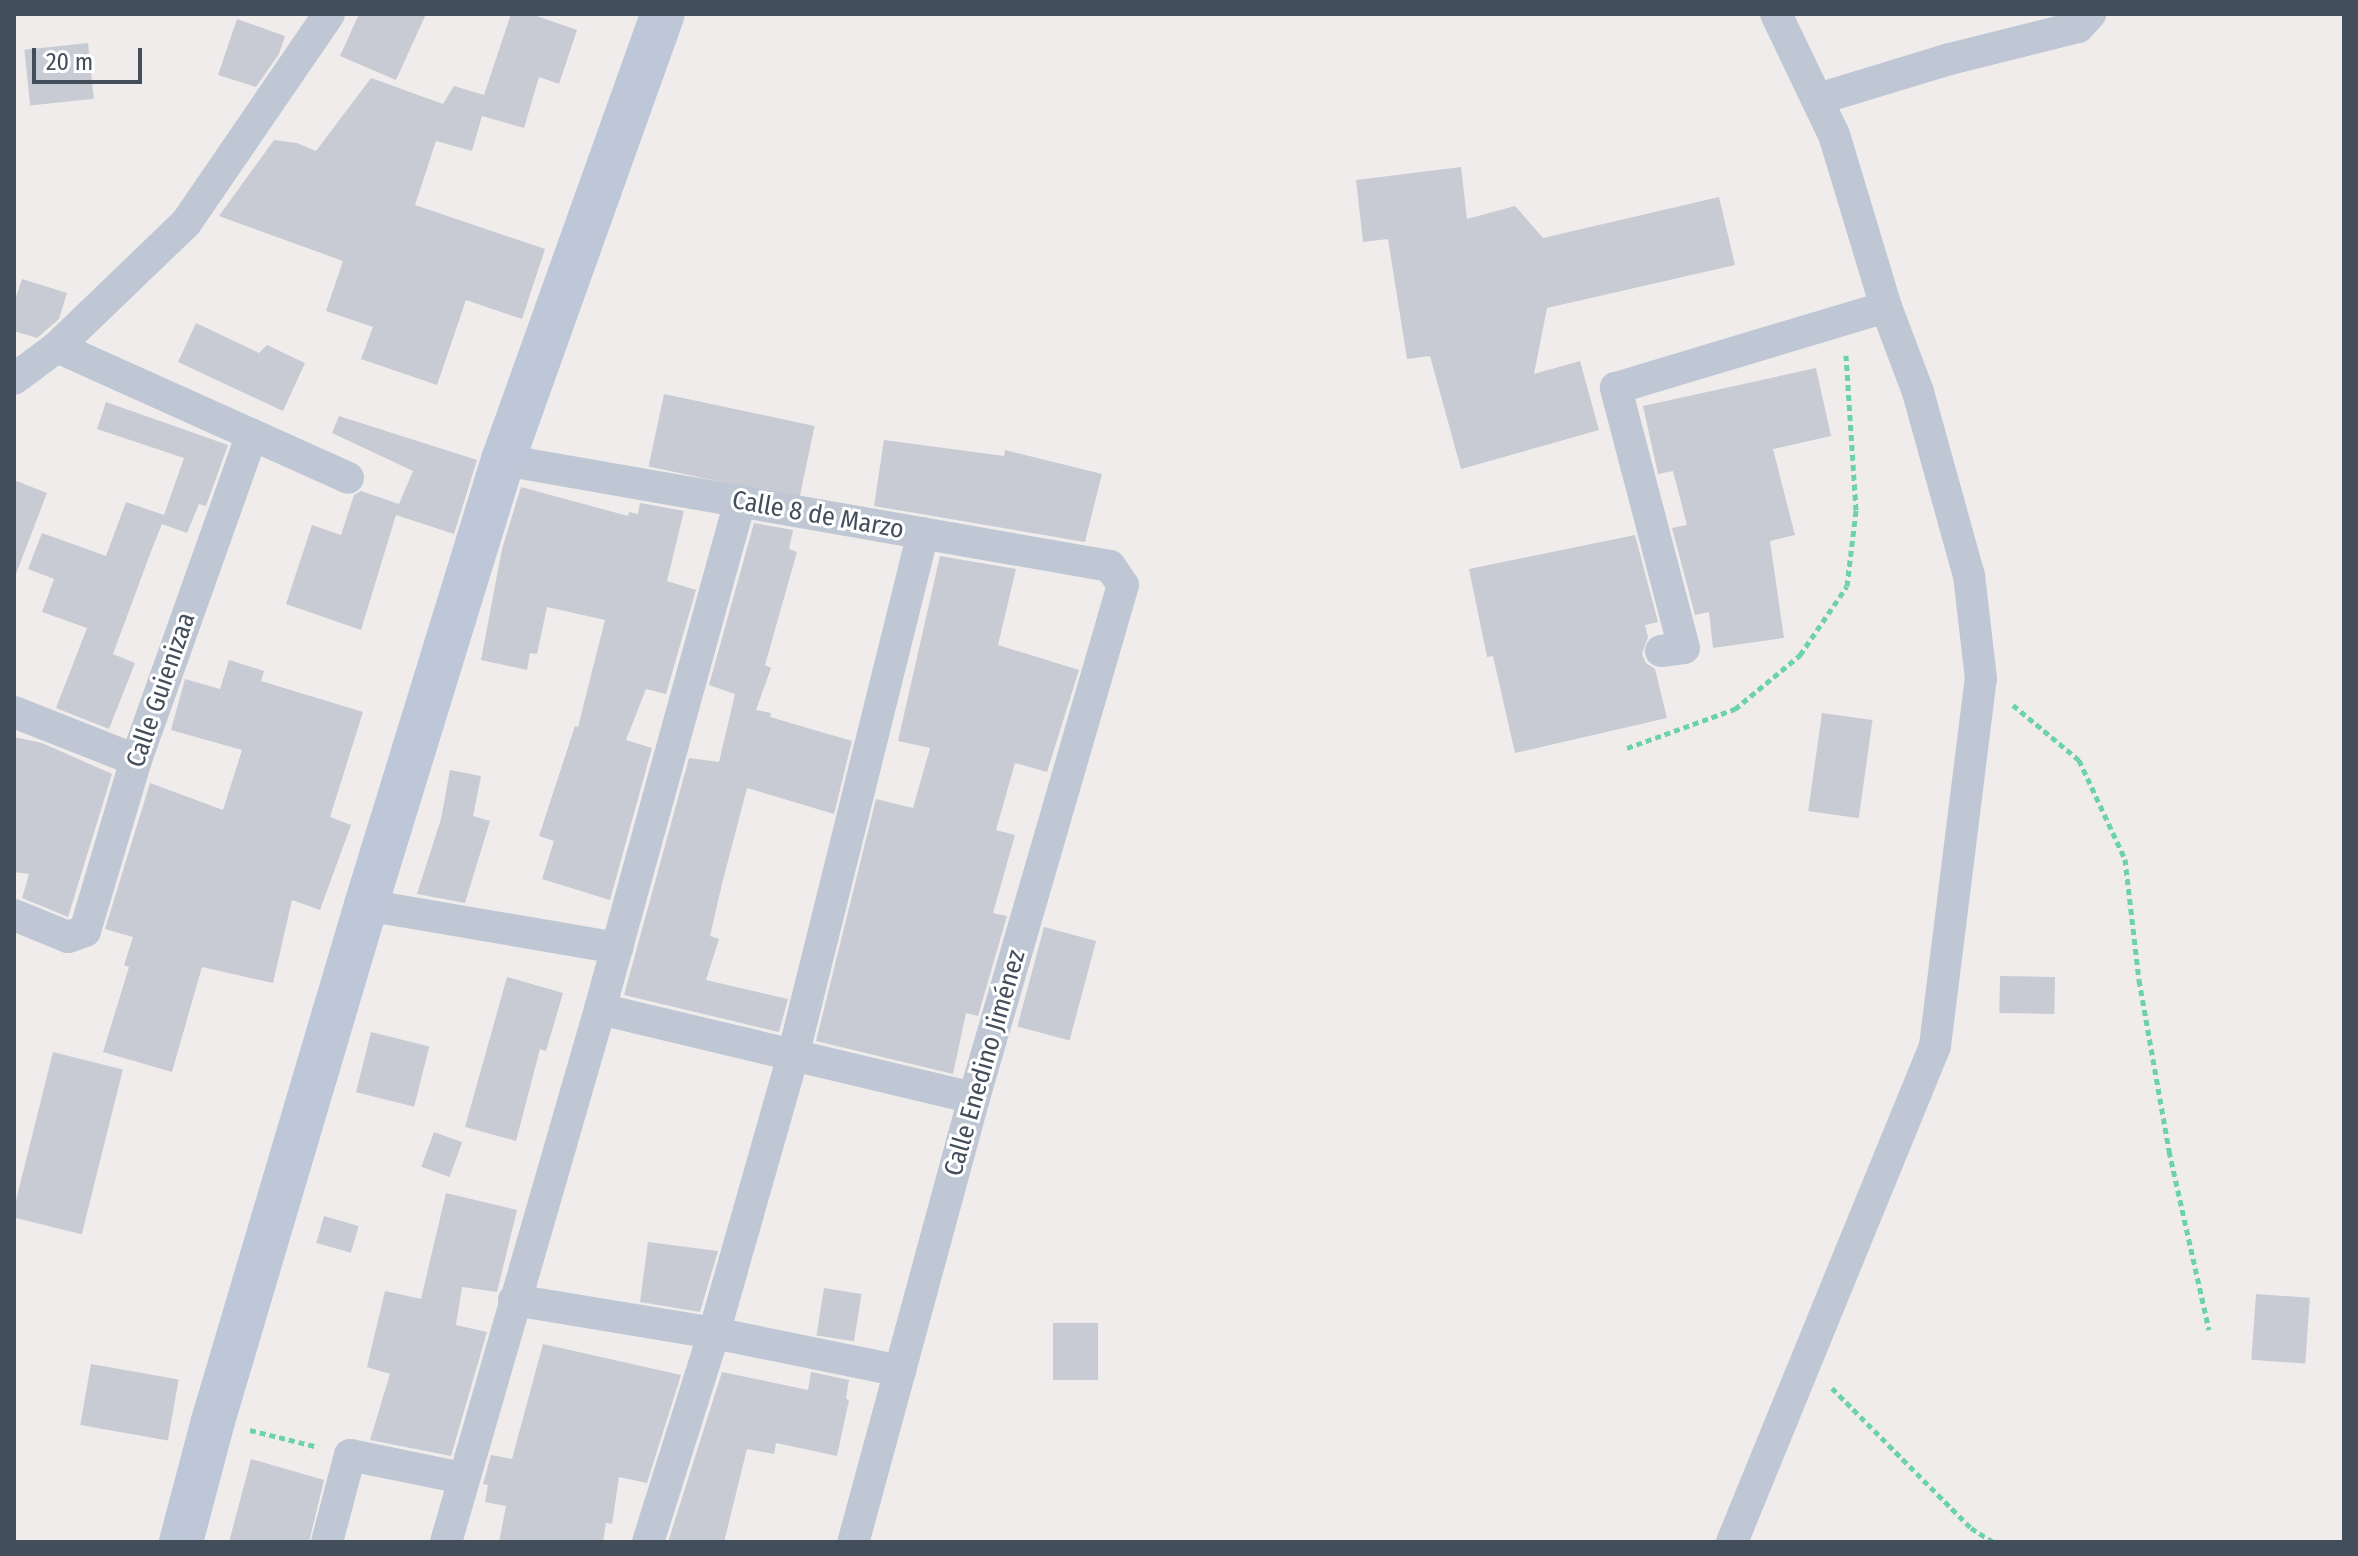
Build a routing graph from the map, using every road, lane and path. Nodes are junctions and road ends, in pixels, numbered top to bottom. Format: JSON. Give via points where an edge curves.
{"nodes":[{"id":1,"x":329,"y":14,"type":"edge"},
{"id":2,"x":663,"y":14,"type":"edge"},
{"id":3,"x":1776,"y":14,"type":"edge"},
{"id":4,"x":2090,"y":14,"type":"edge"},
{"id":5,"x":1818,"y":99,"type":"junction"},
{"id":6,"x":1886,"y":307,"type":"junction"},
{"id":7,"x":1897,"y":338,"type":"junction"},
{"id":8,"x":57,"y":347,"type":"junction"},
{"id":9,"x":14,"y":379,"type":"edge"},
{"id":10,"x":252,"y":435,"type":"junction"},
{"id":11,"x":503,"y":460,"type":"junction"},
{"id":12,"x":348,"y":478,"type":"dead end"},
{"id":13,"x":740,"y":501,"type":"junction"},
{"id":14,"x":923,"y":533,"type":"junction"},
{"id":15,"x":1123,"y":585,"type":"joint"},
{"id":16,"x":1661,"y":651,"type":"dead end"},
{"id":17,"x":1981,"y":679,"type":"junction"},
{"id":18,"x":14,"y":712,"type":"edge"},
{"id":19,"x":1627,"y":748,"type":"dead end"},
{"id":20,"x":136,"y":760,"type":"junction"},
{"id":21,"x":366,"y":905,"type":"junction"},
{"id":22,"x":14,"y":915,"type":"edge"},
{"id":23,"x":617,"y":948,"type":"junction"},
{"id":24,"x":600,"y":1009,"type":"junction"},
{"id":25,"x":793,"y":1056,"type":"junction"},
{"id":26,"x":974,"y":1098,"type":"junction"},
{"id":27,"x":514,"y":1300,"type":"junction"},
{"id":28,"x":2209,"y":1330,"type":"dead end"},
{"id":29,"x":714,"y":1333,"type":"junction"},
{"id":30,"x":1806,"y":1362,"type":"junction"},
{"id":31,"x":900,"y":1371,"type":"junction"},
{"id":32,"x":213,"y":1421,"type":"junction"},
{"id":33,"x":350,"y":1455,"type":"junction"},
{"id":34,"x":462,"y":1478,"type":"junction"},
{"id":35,"x":181,"y":1542,"type":"edge"},
{"id":36,"x":327,"y":1542,"type":"edge"},
{"id":37,"x":446,"y":1542,"type":"edge"},
{"id":38,"x":648,"y":1542,"type":"edge"},
{"id":39,"x":853,"y":1542,"type":"edge"},
{"id":40,"x":1732,"y":1542,"type":"edge"},
{"id":41,"x":1993,"y":1542,"type":"edge"}],
"edges":[{"from":1,"to":8,"type":"street","via":[[186,223]]},
{"from":2,"to":11,"type":"street"},
{"from":3,"to":5,"type":"street"},
{"from":4,"to":5,"type":"street","via":[[2078,27]]},
{"from":5,"to":6,"type":"street","via":[[1834,135]]},
{"from":6,"to":7,"type":"street"},
{"from":6,"to":16,"type":"street","via":[[1616,388],[1684,648]]},
{"from":7,"to":17,"type":"street","via":[[1918,392],[1969,576]]},
{"from":7,"to":19,"type":"path","via":[[1846,354],[1856,510],[1847,586],[1800,655],[1735,709]]},
{"from":8,"to":9,"type":"street"},
{"from":8,"to":10,"type":"street"},
{"from":10,"to":12,"type":"street"},
{"from":10,"to":20,"type":"street","name":"Calle Guienizaa"},
{"from":11,"to":13,"type":"street","name":"Calle 8 de Marzo"},
{"from":11,"to":21,"type":"street"},
{"from":13,"to":14,"type":"street","name":"Calle 8 de Marzo"},
{"from":13,"to":23,"type":"street"},
{"from":14,"to":15,"type":"street","name":"Calle 8 de Marzo","via":[[1110,566]]},
{"from":14,"to":25,"type":"street"},
{"from":15,"to":26,"type":"street","name":"Calle Enedino Jiménez"},
{"from":17,"to":28,"type":"path","via":[[2079,760],[2125,859],[2166,1136]]},
{"from":17,"to":30,"type":"street","via":[[1935,1046]]},
{"from":18,"to":20,"type":"street"},
{"from":20,"to":22,"type":"street","name":"Calle Guienizaa","via":[[85,931],[68,937]]},
{"from":21,"to":23,"type":"street"},
{"from":21,"to":32,"type":"street"},
{"from":23,"to":24,"type":"street"},
{"from":24,"to":25,"type":"street"},
{"from":24,"to":27,"type":"street"},
{"from":25,"to":26,"type":"street"},
{"from":25,"to":29,"type":"street"},
{"from":26,"to":31,"type":"street","name":"Calle Enedino Jiménez"},
{"from":27,"to":29,"type":"street"},
{"from":27,"to":34,"type":"street"},
{"from":29,"to":31,"type":"street"},
{"from":29,"to":38,"type":"street"},
{"from":30,"to":40,"type":"street"},
{"from":30,"to":41,"type":"path","via":[[1971,1528]]},
{"from":31,"to":39,"type":"street","name":"Calle Enedino Jiménez"},
{"from":32,"to":33,"type":"path"},
{"from":32,"to":35,"type":"street"},
{"from":33,"to":34,"type":"street"},
{"from":33,"to":36,"type":"street"},
{"from":34,"to":37,"type":"street"}]}
